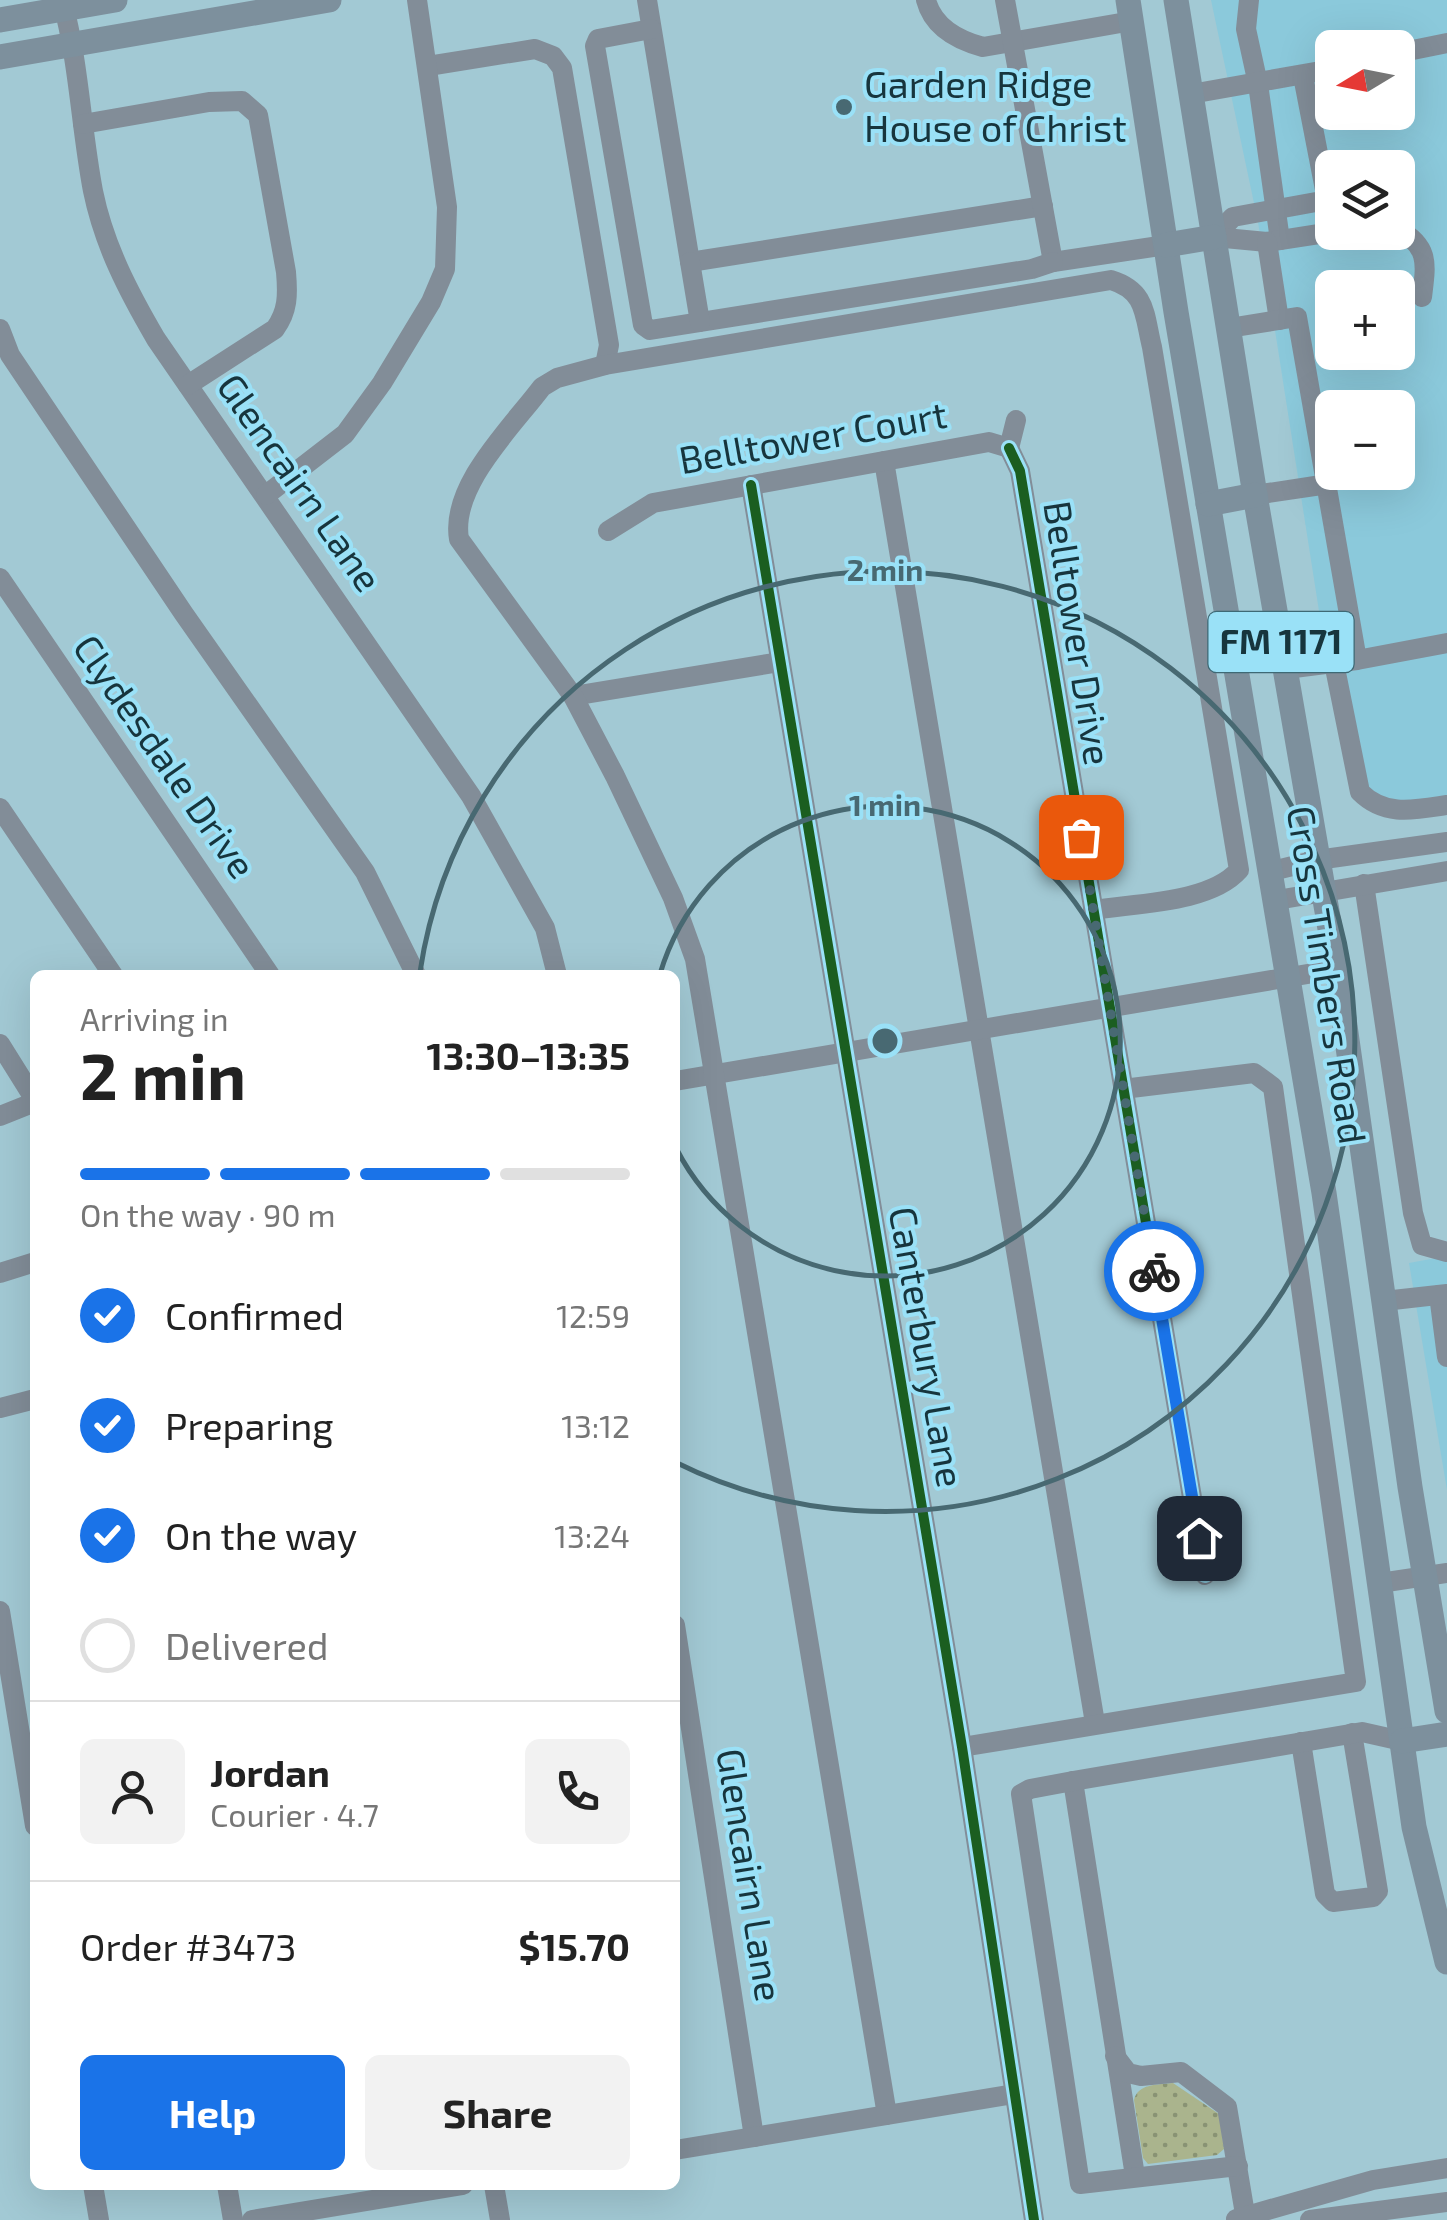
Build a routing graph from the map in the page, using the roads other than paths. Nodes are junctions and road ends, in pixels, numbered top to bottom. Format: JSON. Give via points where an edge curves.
{"nodes":[{"id":1,"x":114,"y":0,"type":"edge"},
{"id":2,"x":329,"y":0,"type":"edge"},
{"id":3,"x":417,"y":0,"type":"edge"},
{"id":4,"x":647,"y":0,"type":"edge"},
{"id":5,"x":926,"y":0,"type":"edge"},
{"id":6,"x":1005,"y":0,"type":"edge"},
{"id":7,"x":1176,"y":0,"type":"edge"},
{"id":8,"x":1249,"y":0,"type":"edge"},
{"id":9,"x":64,"y":4,"type":"edge"},
{"id":10,"x":1130,"y":10,"type":"edge"},
{"id":11,"x":0,"y":20,"type":"edge"},
{"id":12,"x":652,"y":29,"type":"junction"},
{"id":13,"x":1013,"y":42,"type":"junction"},
{"id":14,"x":1447,"y":43,"type":"edge"},
{"id":15,"x":71,"y":45,"type":"junction"},
{"id":16,"x":1415,"y":50,"type":"edge"},
{"id":17,"x":0,"y":57,"type":"edge"},
{"id":18,"x":428,"y":66,"type":"junction"},
{"id":19,"x":1315,"y":73,"type":"edge"},
{"id":20,"x":1304,"y":76,"type":"junction"},
{"id":21,"x":1258,"y":84,"type":"junction"},
{"id":22,"x":1191,"y":94,"type":"junction"},
{"id":23,"x":83,"y":124,"type":"junction"},
{"id":24,"x":1043,"y":206,"type":"junction"},
{"id":25,"x":1277,"y":208,"type":"junction"},
{"id":26,"x":1315,"y":235,"type":"edge"},
{"id":27,"x":1214,"y":237,"type":"junction"},
{"id":28,"x":1415,"y":238,"type":"edge"},
{"id":29,"x":1273,"y":241,"type":"junction"},
{"id":30,"x":1166,"y":245,"type":"junction"},
{"id":31,"x":690,"y":262,"type":"junction"},
{"id":32,"x":1053,"y":262,"type":"junction"},
{"id":33,"x":1422,"y":297,"type":"dead end"},
{"id":34,"x":1279,"y":320,"type":"junction"},
{"id":35,"x":700,"y":322,"type":"junction"},
{"id":36,"x":1228,"y":328,"type":"junction"},
{"id":37,"x":0,"y":329,"type":"edge"},
{"id":38,"x":605,"y":365,"type":"junction"},
{"id":39,"x":188,"y":385,"type":"junction"},
{"id":40,"x":1315,"y":414,"type":"edge"},
{"id":41,"x":1016,"y":420,"type":"dead end"},
{"id":42,"x":1009,"y":448,"type":"junction"},
{"id":43,"x":884,"y":461,"type":"junction"},
{"id":44,"x":751,"y":485,"type":"junction"},
{"id":45,"x":1315,"y":486,"type":"edge"},
{"id":46,"x":1329,"y":490,"type":"edge"},
{"id":47,"x":1255,"y":494,"type":"junction"},
{"id":48,"x":266,"y":495,"type":"junction"},
{"id":49,"x":1208,"y":504,"type":"junction"},
{"id":50,"x":608,"y":530,"type":"dead end"},
{"id":51,"x":0,"y":578,"type":"edge"},
{"id":52,"x":1447,"y":643,"type":"edge"},
{"id":53,"x":1357,"y":660,"type":"junction"},
{"id":54,"x":780,"y":662,"type":"junction"},
{"id":55,"x":1334,"y":663,"type":"junction"},
{"id":56,"x":1286,"y":668,"type":"junction"},
{"id":57,"x":573,"y":696,"type":"junction"},
{"id":58,"x":1447,"y":805,"type":"edge"},
{"id":59,"x":0,"y":808,"type":"edge"},
{"id":60,"x":1447,"y":842,"type":"edge"},
{"id":61,"x":1317,"y":860,"type":"junction"},
{"id":62,"x":1272,"y":870,"type":"junction"},
{"id":63,"x":1447,"y":870,"type":"edge"},
{"id":64,"x":1364,"y":884,"type":"junction"},
{"id":65,"x":1322,"y":892,"type":"junction"},
{"id":66,"x":1276,"y":900,"type":"junction"},
{"id":67,"x":1094,"y":910,"type":"junction"},
{"id":68,"x":1337,"y":969,"type":"junction"},
{"id":69,"x":110,"y":970,"type":"edge"},
{"id":70,"x":267,"y":970,"type":"edge"},
{"id":71,"x":414,"y":970,"type":"edge"},
{"id":72,"x":556,"y":970,"type":"edge"},
{"id":73,"x":1289,"y":977,"type":"junction"},
{"id":74,"x":1110,"y":1007,"type":"junction"},
{"id":75,"x":979,"y":1029,"type":"junction"},
{"id":76,"x":0,"y":1044,"type":"edge"},
{"id":77,"x":846,"y":1052,"type":"junction"},
{"id":78,"x":716,"y":1074,"type":"junction"},
{"id":79,"x":680,"y":1080,"type":"edge"},
{"id":80,"x":1123,"y":1089,"type":"junction"},
{"id":81,"x":30,"y":1093,"type":"edge"},
{"id":82,"x":30,"y":1103,"type":"edge"},
{"id":83,"x":0,"y":1116,"type":"edge"},
{"id":84,"x":1447,"y":1252,"type":"edge"},
{"id":85,"x":30,"y":1264,"type":"edge"},
{"id":86,"x":0,"y":1273,"type":"edge"},
{"id":87,"x":1443,"y":1295,"type":"edge"},
{"id":88,"x":1384,"y":1301,"type":"junction"},
{"id":89,"x":1340,"y":1308,"type":"junction"},
{"id":90,"x":1447,"y":1357,"type":"edge"},
{"id":91,"x":30,"y":1400,"type":"edge"},
{"id":92,"x":0,"y":1408,"type":"edge"},
{"id":93,"x":1437,"y":1574,"type":"edge"},
{"id":94,"x":1205,"y":1575,"type":"dead end"},
{"id":95,"x":1380,"y":1583,"type":"junction"},
{"id":96,"x":0,"y":1610,"type":"edge"},
{"id":97,"x":1442,"y":1642,"type":"edge"},
{"id":98,"x":680,"y":1656,"type":"edge"},
{"id":99,"x":1447,"y":1711,"type":"edge"},
{"id":100,"x":1094,"y":1723,"type":"junction"},
{"id":101,"x":1352,"y":1734,"type":"junction"},
{"id":102,"x":1447,"y":1734,"type":"edge"},
{"id":103,"x":1402,"y":1741,"type":"junction"},
{"id":104,"x":1301,"y":1742,"type":"junction"},
{"id":105,"x":962,"y":1747,"type":"junction"},
{"id":106,"x":1073,"y":1780,"type":"junction"},
{"id":107,"x":30,"y":1795,"type":"edge"},
{"id":108,"x":1447,"y":1962,"type":"edge"},
{"id":109,"x":1115,"y":2056,"type":"junction"},
{"id":110,"x":1014,"y":2094,"type":"junction"},
{"id":111,"x":887,"y":2115,"type":"junction"},
{"id":112,"x":754,"y":2137,"type":"junction"},
{"id":113,"x":680,"y":2149,"type":"edge"},
{"id":114,"x":1238,"y":2166,"type":"junction"},
{"id":115,"x":1447,"y":2168,"type":"edge"},
{"id":116,"x":1135,"y":2176,"type":"junction"},
{"id":117,"x":94,"y":2190,"type":"edge"},
{"id":118,"x":228,"y":2190,"type":"edge"},
{"id":119,"x":400,"y":2190,"type":"edge"},
{"id":120,"x":495,"y":2190,"type":"edge"},
{"id":121,"x":363,"y":2193,"type":"edge"},
{"id":122,"x":1447,"y":2202,"type":"edge"},
{"id":123,"x":1242,"y":2219,"type":"edge"},
{"id":124,"x":99,"y":2220,"type":"edge"},
{"id":125,"x":233,"y":2220,"type":"edge"},
{"id":126,"x":252,"y":2220,"type":"edge"},
{"id":127,"x":500,"y":2220,"type":"edge"},
{"id":128,"x":1034,"y":2220,"type":"edge"},
{"id":129,"x":1310,"y":2220,"type":"edge"}],
"edges":[{"from":1,"to":9,"type":"main road"},
{"from":2,"to":15,"type":"main road"},
{"from":3,"to":18,"type":"street"},
{"from":4,"to":12,"type":"street"},
{"from":5,"to":13,"type":"street","via":[[933,21],[967,43]]},
{"from":6,"to":13,"type":"street"},
{"from":7,"to":22,"type":"main road","name":"Cross Timbers Road","number":"FM 1171"},
{"from":8,"to":21,"type":"street","via":[[1246,29]]},
{"from":9,"to":11,"type":"main road"},
{"from":9,"to":15,"type":"street","name":"Glencairn Lane"},
{"from":10,"to":13,"type":"street"},
{"from":10,"to":30,"type":"main road","name":"Cross Timbers Road","number":"FM 1171"},
{"from":12,"to":31,"type":"street"},
{"from":12,"to":35,"type":"street","via":[[598,39],[595,46],[643,325],[650,330]]},
{"from":13,"to":24,"type":"street"},
{"from":14,"to":16,"type":"street"},
{"from":15,"to":17,"type":"main road"},
{"from":15,"to":23,"type":"street","name":"Glencairn Lane"},
{"from":18,"to":38,"type":"street","via":[[535,49],[562,68],[608,345]]},
{"from":18,"to":48,"type":"street","via":[[447,207],[444,268],[382,383],[344,434]]},
{"from":19,"to":20,"type":"street"},
{"from":20,"to":21,"type":"street"},
{"from":20,"to":25,"type":"street","via":[[1327,200]]},
{"from":21,"to":22,"type":"street"},
{"from":21,"to":25,"type":"street"},
{"from":22,"to":27,"type":"main road","name":"Cross Timbers Road","number":"FM 1171"},
{"from":23,"to":39,"type":"street","name":"Glencairn Lane","via":[[111,255]]},
{"from":23,"to":39,"type":"street","via":[[208,102],[242,101],[258,115],[286,272],[284,316],[275,330]]},
{"from":24,"to":31,"type":"street"},
{"from":24,"to":32,"type":"street"},
{"from":25,"to":27,"type":"street","via":[[1233,218]]},
{"from":25,"to":29,"type":"street"},
{"from":26,"to":29,"type":"street"},
{"from":27,"to":29,"type":"street"},
{"from":27,"to":30,"type":"main road"},
{"from":27,"to":36,"type":"main road","name":"Cross Timbers Road","number":"FM 1171"},
{"from":28,"to":33,"type":"street","via":[[1427,262]]},
{"from":29,"to":34,"type":"street"},
{"from":30,"to":32,"type":"street"},
{"from":30,"to":49,"type":"main road","name":"Cross Timbers Road","number":"FM 1171"},
{"from":31,"to":35,"type":"street"},
{"from":32,"to":35,"type":"street"},
{"from":34,"to":36,"type":"street"},
{"from":34,"to":40,"type":"street","via":[[1297,317]]},
{"from":36,"to":47,"type":"main road","name":"Cross Timbers Road","number":"FM 1171"},
{"from":37,"to":71,"type":"street","via":[[10,355],[365,872]]},
{"from":38,"to":57,"type":"street","via":[[542,388],[469,484],[457,527],[469,554]]},
{"from":38,"to":67,"type":"street","via":[[1112,280],[1131,286],[1152,347],[1239,870],[1210,892]]},
{"from":39,"to":48,"type":"street","name":"Glencairn Lane"},
{"from":41,"to":42,"type":"street"},
{"from":42,"to":43,"type":"street","name":"Belltower Court","via":[[989,442]]},
{"from":42,"to":67,"type":"street","name":"Belltower Drive","via":[[1020,471]]},
{"from":43,"to":44,"type":"street","name":"Belltower Court"},
{"from":43,"to":75,"type":"street"},
{"from":44,"to":50,"type":"street","name":"Belltower Court","via":[[653,503]]},
{"from":44,"to":54,"type":"street","name":"Canterbury Lane"},
{"from":45,"to":47,"type":"street"},
{"from":46,"to":53,"type":"street"},
{"from":47,"to":49,"type":"main road"},
{"from":47,"to":56,"type":"main road","name":"Cross Timbers Road","number":"FM 1171"},
{"from":48,"to":72,"type":"street","name":"Glencairn Lane","via":[[472,796],[545,928]]},
{"from":49,"to":62,"type":"main road","name":"Cross Timbers Road","number":"FM 1171"},
{"from":51,"to":70,"type":"street","name":"Clydesdale Drive"},
{"from":52,"to":53,"type":"street"},
{"from":53,"to":55,"type":"street"},
{"from":54,"to":57,"type":"street"},
{"from":54,"to":77,"type":"street","name":"Canterbury Lane"},
{"from":55,"to":56,"type":"street"},
{"from":55,"to":58,"type":"street","via":[[1360,792],[1372,804],[1409,811]]},
{"from":56,"to":61,"type":"main road","name":"Cross Timbers Road","number":"FM 1171"},
{"from":57,"to":78,"type":"street","via":[[673,898],[695,958]]},
{"from":59,"to":69,"type":"street"},
{"from":60,"to":61,"type":"street"},
{"from":61,"to":62,"type":"street"},
{"from":61,"to":65,"type":"main road","name":"Cross Timbers Road","number":"FM 1171"},
{"from":62,"to":66,"type":"main road","name":"Cross Timbers Road","number":"FM 1171"},
{"from":63,"to":64,"type":"street"},
{"from":64,"to":65,"type":"street"},
{"from":64,"to":84,"type":"street","via":[[1413,1214],[1422,1245]]},
{"from":65,"to":66,"type":"street"},
{"from":65,"to":68,"type":"main road","name":"Cross Timbers Road","number":"FM 1171"},
{"from":66,"to":73,"type":"main road","name":"Cross Timbers Road","number":"FM 1171"},
{"from":67,"to":74,"type":"street","name":"Belltower Drive"},
{"from":68,"to":73,"type":"street"},
{"from":68,"to":88,"type":"main road","name":"Cross Timbers Road","number":"FM 1171"},
{"from":73,"to":74,"type":"street"},
{"from":73,"to":89,"type":"main road","name":"Cross Timbers Road","number":"FM 1171"},
{"from":74,"to":75,"type":"street"},
{"from":74,"to":80,"type":"street","name":"Belltower Drive"},
{"from":75,"to":77,"type":"street"},
{"from":75,"to":100,"type":"street"},
{"from":76,"to":81,"type":"street"},
{"from":77,"to":78,"type":"street"},
{"from":77,"to":105,"type":"street","name":"Canterbury Lane"},
{"from":78,"to":79,"type":"street"},
{"from":78,"to":111,"type":"street"},
{"from":80,"to":94,"type":"street","name":"Belltower Drive"},
{"from":80,"to":100,"type":"street","via":[[1254,1073],[1272,1086],[1356,1682]]},
{"from":82,"to":83,"type":"street"},
{"from":85,"to":86,"type":"street"},
{"from":87,"to":88,"type":"street"},
{"from":87,"to":90,"type":"street"},
{"from":88,"to":89,"type":"main road"},
{"from":88,"to":93,"type":"main road","name":"Cross Timbers Road","number":"FM 1171"},
{"from":89,"to":95,"type":"main road","name":"Cross Timbers Road","number":"FM 1171"},
{"from":91,"to":92,"type":"street"},
{"from":93,"to":95,"type":"street"},
{"from":93,"to":97,"type":"main road","name":"Cross Timbers Road","number":"FM 1171"},
{"from":95,"to":103,"type":"main road","name":"Cross Timbers Road","number":"FM 1171"},
{"from":96,"to":107,"type":"street"},
{"from":97,"to":99,"type":"main road","name":"Cross Timbers Road","number":"FM 1171"},
{"from":98,"to":112,"type":"street","name":"Glencairn Lane"},
{"from":100,"to":105,"type":"street"},
{"from":101,"to":103,"type":"street"},
{"from":101,"to":104,"type":"street"},
{"from":101,"to":104,"type":"street","via":[[1378,1891],[1373,1897],[1333,1902],[1325,1894]]},
{"from":102,"to":103,"type":"main road"},
{"from":103,"to":108,"type":"main road","name":"Cross Timbers Road","number":"FM 1171","via":[[1414,1827]]},
{"from":104,"to":106,"type":"street"},
{"from":105,"to":110,"type":"street","name":"Canterbury Lane"},
{"from":106,"to":109,"type":"street"},
{"from":106,"to":116,"type":"street","via":[[1021,1794],[1080,2184]]},
{"from":109,"to":114,"type":"street","via":[[1128,2073],[1180,2072],[1227,2106]]},
{"from":109,"to":116,"type":"street"},
{"from":110,"to":111,"type":"street"},
{"from":110,"to":128,"type":"street","name":"Canterbury Lane"},
{"from":111,"to":112,"type":"street"},
{"from":112,"to":113,"type":"street"},
{"from":114,"to":116,"type":"street"},
{"from":114,"to":123,"type":"street"},
{"from":115,"to":123,"type":"street","via":[[1373,2180]]},
{"from":117,"to":124,"type":"street"},
{"from":118,"to":125,"type":"street"},
{"from":119,"to":121,"type":"street"},
{"from":120,"to":127,"type":"street"},
{"from":121,"to":126,"type":"street"},
{"from":122,"to":129,"type":"street"}]}
